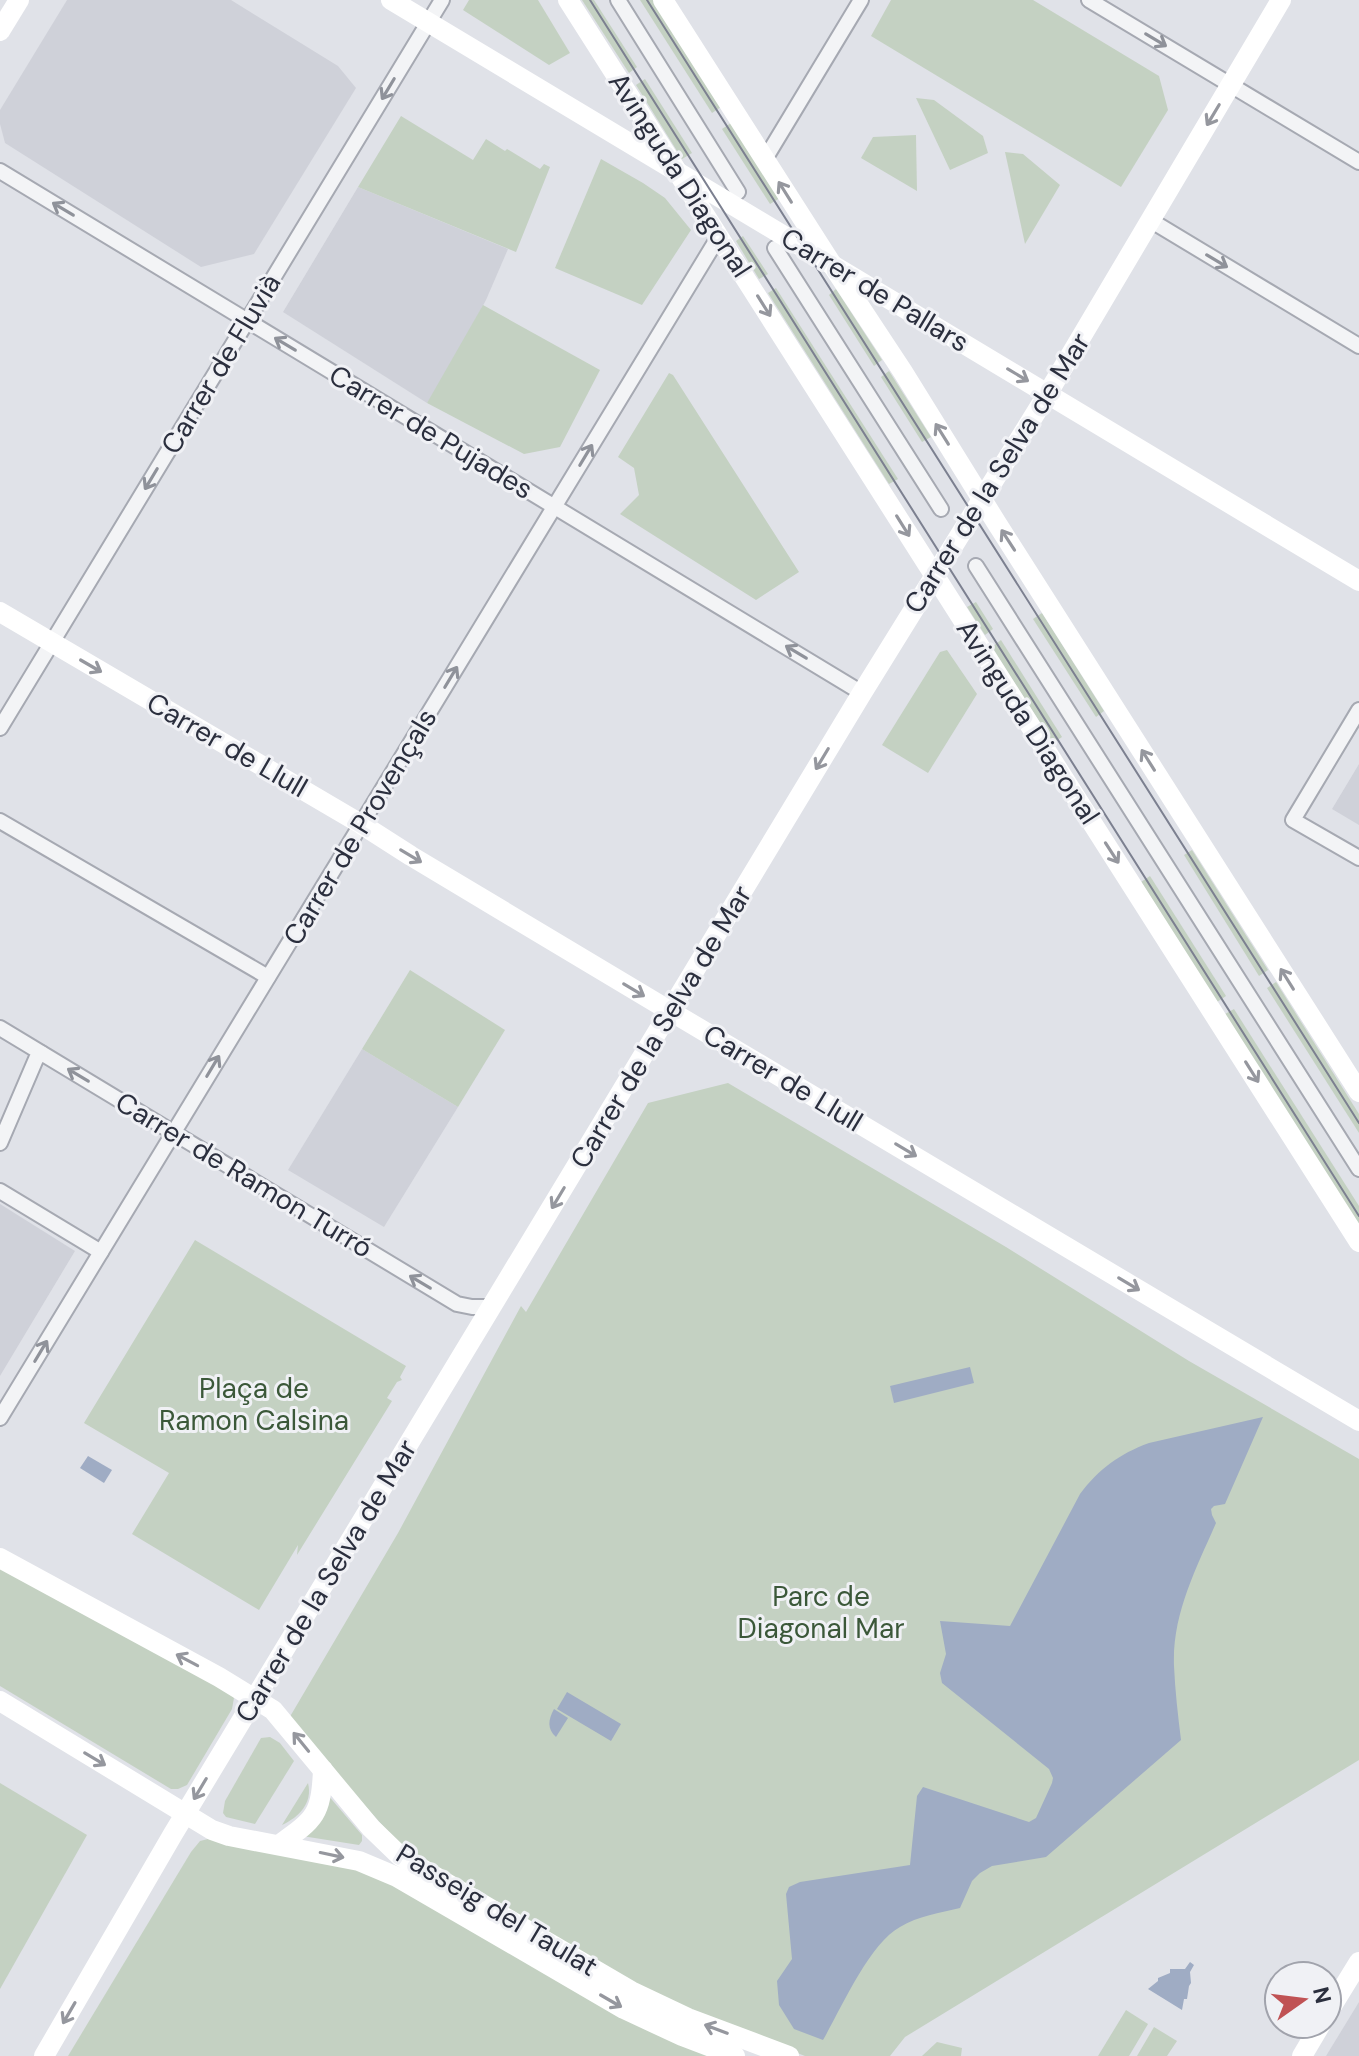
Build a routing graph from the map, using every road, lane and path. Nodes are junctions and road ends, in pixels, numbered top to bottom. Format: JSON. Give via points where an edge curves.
{"nodes":[{"id":1,"x":19,"y":0,"type":"edge"},
{"id":2,"x":391,"y":0,"type":"edge"},
{"id":3,"x":442,"y":0,"type":"edge"},
{"id":4,"x":568,"y":0,"type":"edge"},
{"id":5,"x":618,"y":0,"type":"edge"},
{"id":6,"x":663,"y":0,"type":"edge"},
{"id":7,"x":861,"y":0,"type":"edge"},
{"id":8,"x":1089,"y":0,"type":"edge"},
{"id":9,"x":1281,"y":0,"type":"edge"},
{"id":10,"x":428,"y":23,"type":"junction"},
{"id":11,"x":0,"y":31,"type":"edge"},
{"id":12,"x":1231,"y":85,"type":"junction"},
{"id":13,"x":765,"y":159,"type":"junction"},
{"id":14,"x":1359,"y":162,"type":"edge"},
{"id":15,"x":676,"y":170,"type":"junction"},
{"id":16,"x":0,"y":171,"type":"edge"},
{"id":17,"x":738,"y":192,"type":"dead end"},
{"id":18,"x":1150,"y":220,"type":"junction"},
{"id":19,"x":719,"y":236,"type":"junction"},
{"id":20,"x":775,"y":248,"type":"dead end"},
{"id":21,"x":831,"y":263,"type":"junction"},
{"id":22,"x":247,"y":321,"type":"junction"},
{"id":23,"x":1359,"y":346,"type":"edge"},
{"id":24,"x":1048,"y":393,"type":"junction"},
{"id":25,"x":983,"y":500,"type":"junction"},
{"id":26,"x":555,"y":506,"type":"junction"},
{"id":27,"x":941,"y":509,"type":"dead end"},
{"id":28,"x":976,"y":566,"type":"dead end"},
{"id":29,"x":934,"y":575,"type":"junction"},
{"id":30,"x":1357,"y":576,"type":"edge"},
{"id":31,"x":0,"y":612,"type":"edge"},
{"id":32,"x":52,"y":643,"type":"junction"},
{"id":33,"x":862,"y":693,"type":"junction"},
{"id":34,"x":1359,"y":710,"type":"edge"},
{"id":35,"x":0,"y":728,"type":"edge"},
{"id":36,"x":0,"y":821,"type":"edge"},
{"id":37,"x":361,"y":824,"type":"junction"},
{"id":38,"x":1359,"y":858,"type":"edge"},
{"id":39,"x":268,"y":977,"type":"junction"},
{"id":40,"x":670,"y":1011,"type":"junction"},
{"id":41,"x":0,"y":1028,"type":"edge"},
{"id":42,"x":41,"y":1053,"type":"junction"},
{"id":43,"x":1359,"y":1092,"type":"edge"},
{"id":44,"x":173,"y":1133,"type":"junction"},
{"id":45,"x":0,"y":1143,"type":"edge"},
{"id":46,"x":1359,"y":1169,"type":"edge"},
{"id":47,"x":0,"y":1191,"type":"edge"},
{"id":48,"x":1359,"y":1242,"type":"edge"},
{"id":49,"x":101,"y":1252,"type":"junction"},
{"id":50,"x":492,"y":1307,"type":"junction"},
{"id":51,"x":0,"y":1418,"type":"edge"},
{"id":52,"x":1359,"y":1421,"type":"edge"},
{"id":53,"x":0,"y":1558,"type":"edge"},
{"id":54,"x":255,"y":1698,"type":"junction"},
{"id":55,"x":0,"y":1701,"type":"edge"},
{"id":56,"x":323,"y":1770,"type":"junction"},
{"id":57,"x":184,"y":1815,"type":"junction"},
{"id":58,"x":280,"y":1844,"type":"junction"},
{"id":59,"x":1359,"y":1962,"type":"edge"},
{"id":60,"x":1343,"y":1988,"type":"edge"},
{"id":61,"x":44,"y":2056,"type":"edge"},
{"id":62,"x":735,"y":2056,"type":"edge"},
{"id":63,"x":789,"y":2056,"type":"edge"}],
"edges":[{"from":1,"to":11,"type":"street"},
{"from":2,"to":10,"type":"street","name":"Carrer de Pallars"},
{"from":3,"to":10,"type":"street","name":"Carrer de Fluvià"},
{"from":4,"to":15,"type":"street","name":"Avinguda Diagonal"},
{"from":5,"to":17,"type":"street","name":"Avinguda Diagonal"},
{"from":6,"to":13,"type":"street"},
{"from":7,"to":13,"type":"street"},
{"from":8,"to":12,"type":"street","one_way":true},
{"from":9,"to":12,"type":"street","name":"Carrer de la Selva de Mar"},
{"from":10,"to":15,"type":"street","name":"Carrer de Pallars"},
{"from":10,"to":22,"type":"street","name":"Carrer de Fluvià","one_way":true},
{"from":12,"to":14,"type":"street"},
{"from":12,"to":18,"type":"street","name":"Carrer de la Selva de Mar","one_way":true},
{"from":21,"to":13,"type":"street","one_way":true},
{"from":15,"to":19,"type":"street","name":"Avinguda Diagonal"},
{"from":15,"to":21,"type":"street","name":"Carrer de Pallars"},
{"from":22,"to":16,"type":"street","name":"Carrer de Pujades","one_way":true},
{"from":18,"to":23,"type":"street","one_way":true},
{"from":18,"to":24,"type":"street","name":"Carrer de la Selva de Mar"},
{"from":26,"to":19,"type":"street","name":"Carrer de Provençals","one_way":true},
{"from":19,"to":29,"type":"street","name":"Avinguda Diagonal","one_way":true},
{"from":20,"to":27,"type":"street","name":"Avinguda Diagonal"},
{"from":21,"to":24,"type":"street","name":"Carrer de Pallars","one_way":true},
{"from":25,"to":21,"type":"street","one_way":true},
{"from":26,"to":22,"type":"street","name":"Carrer de Pujades","one_way":true},
{"from":22,"to":32,"type":"street","name":"Carrer de Fluvià","one_way":true},
{"from":24,"to":25,"type":"street","name":"Carrer de la Selva de Mar"},
{"from":24,"to":30,"type":"street","name":"Carrer de Pallars"},
{"from":25,"to":29,"type":"street","name":"Carrer de la Selva de Mar"},
{"from":43,"to":25,"type":"street","one_way":true},
{"from":33,"to":26,"type":"street","name":"Carrer de Pujades","one_way":true},
{"from":37,"to":26,"type":"street","name":"Carrer de Provençals","one_way":true},
{"from":28,"to":46,"type":"street","name":"Avinguda Diagonal"},
{"from":29,"to":33,"type":"street","name":"Carrer de la Selva de Mar"},
{"from":29,"to":48,"type":"street","name":"Avinguda Diagonal","one_way":true},
{"from":31,"to":32,"type":"street","name":"Carrer de Llull"},
{"from":32,"to":35,"type":"street","name":"Carrer de Fluvià"},
{"from":32,"to":37,"type":"street","name":"Carrer de Llull","one_way":true},
{"from":33,"to":40,"type":"street","name":"Carrer de la Selva de Mar","one_way":true},
{"from":34,"to":38,"type":"street","via":[[1293,820]]},
{"from":36,"to":39,"type":"street"},
{"from":37,"to":39,"type":"street","name":"Carrer de Provençals"},
{"from":37,"to":40,"type":"street","name":"Carrer de Llull","one_way":true},
{"from":44,"to":39,"type":"street","name":"Carrer de Provençals","one_way":true},
{"from":40,"to":50,"type":"street","name":"Carrer de la Selva de Mar","one_way":true},
{"from":40,"to":52,"type":"street","name":"Carrer de Llull","one_way":true},
{"from":41,"to":42,"type":"street","name":"Carrer de Ramon Turró"},
{"from":44,"to":42,"type":"street","name":"Carrer de Ramon Turró","one_way":true},
{"from":42,"to":45,"type":"street"},
{"from":44,"to":49,"type":"street","name":"Carrer de Provençals"},
{"from":50,"to":44,"type":"street","name":"Carrer de Ramon Turró","one_way":true,"via":[[457,1304]]},
{"from":47,"to":49,"type":"street"},
{"from":51,"to":49,"type":"street","name":"Carrer de Provençals","one_way":true},
{"from":50,"to":54,"type":"street","name":"Carrer de la Selva de Mar"},
{"from":54,"to":53,"type":"street","name":"Passeig del Taulat","one_way":true},
{"from":56,"to":54,"type":"street","name":"Passeig del Taulat","one_way":true,"via":[[273,1710]]},
{"from":54,"to":57,"type":"street","name":"Carrer de la Selva de Mar","one_way":true},
{"from":55,"to":57,"type":"street","name":"Passeig del Taulat","one_way":true},
{"from":56,"to":58,"type":"street","via":[[316,1812]]},
{"from":63,"to":56,"type":"street","name":"Passeig del Taulat","one_way":true,"via":[[631,1991],[400,1856]]},
{"from":57,"to":58,"type":"street","name":"Passeig del Taulat","via":[[229,1836]]},
{"from":57,"to":61,"type":"street","name":"Carrer de la Selva de Mar","one_way":true},
{"from":58,"to":62,"type":"street","name":"Passeig del Taulat","one_way":true,"via":[[359,1861],[397,1877],[624,2009]]},
{"from":59,"to":60,"type":"street"}]}
